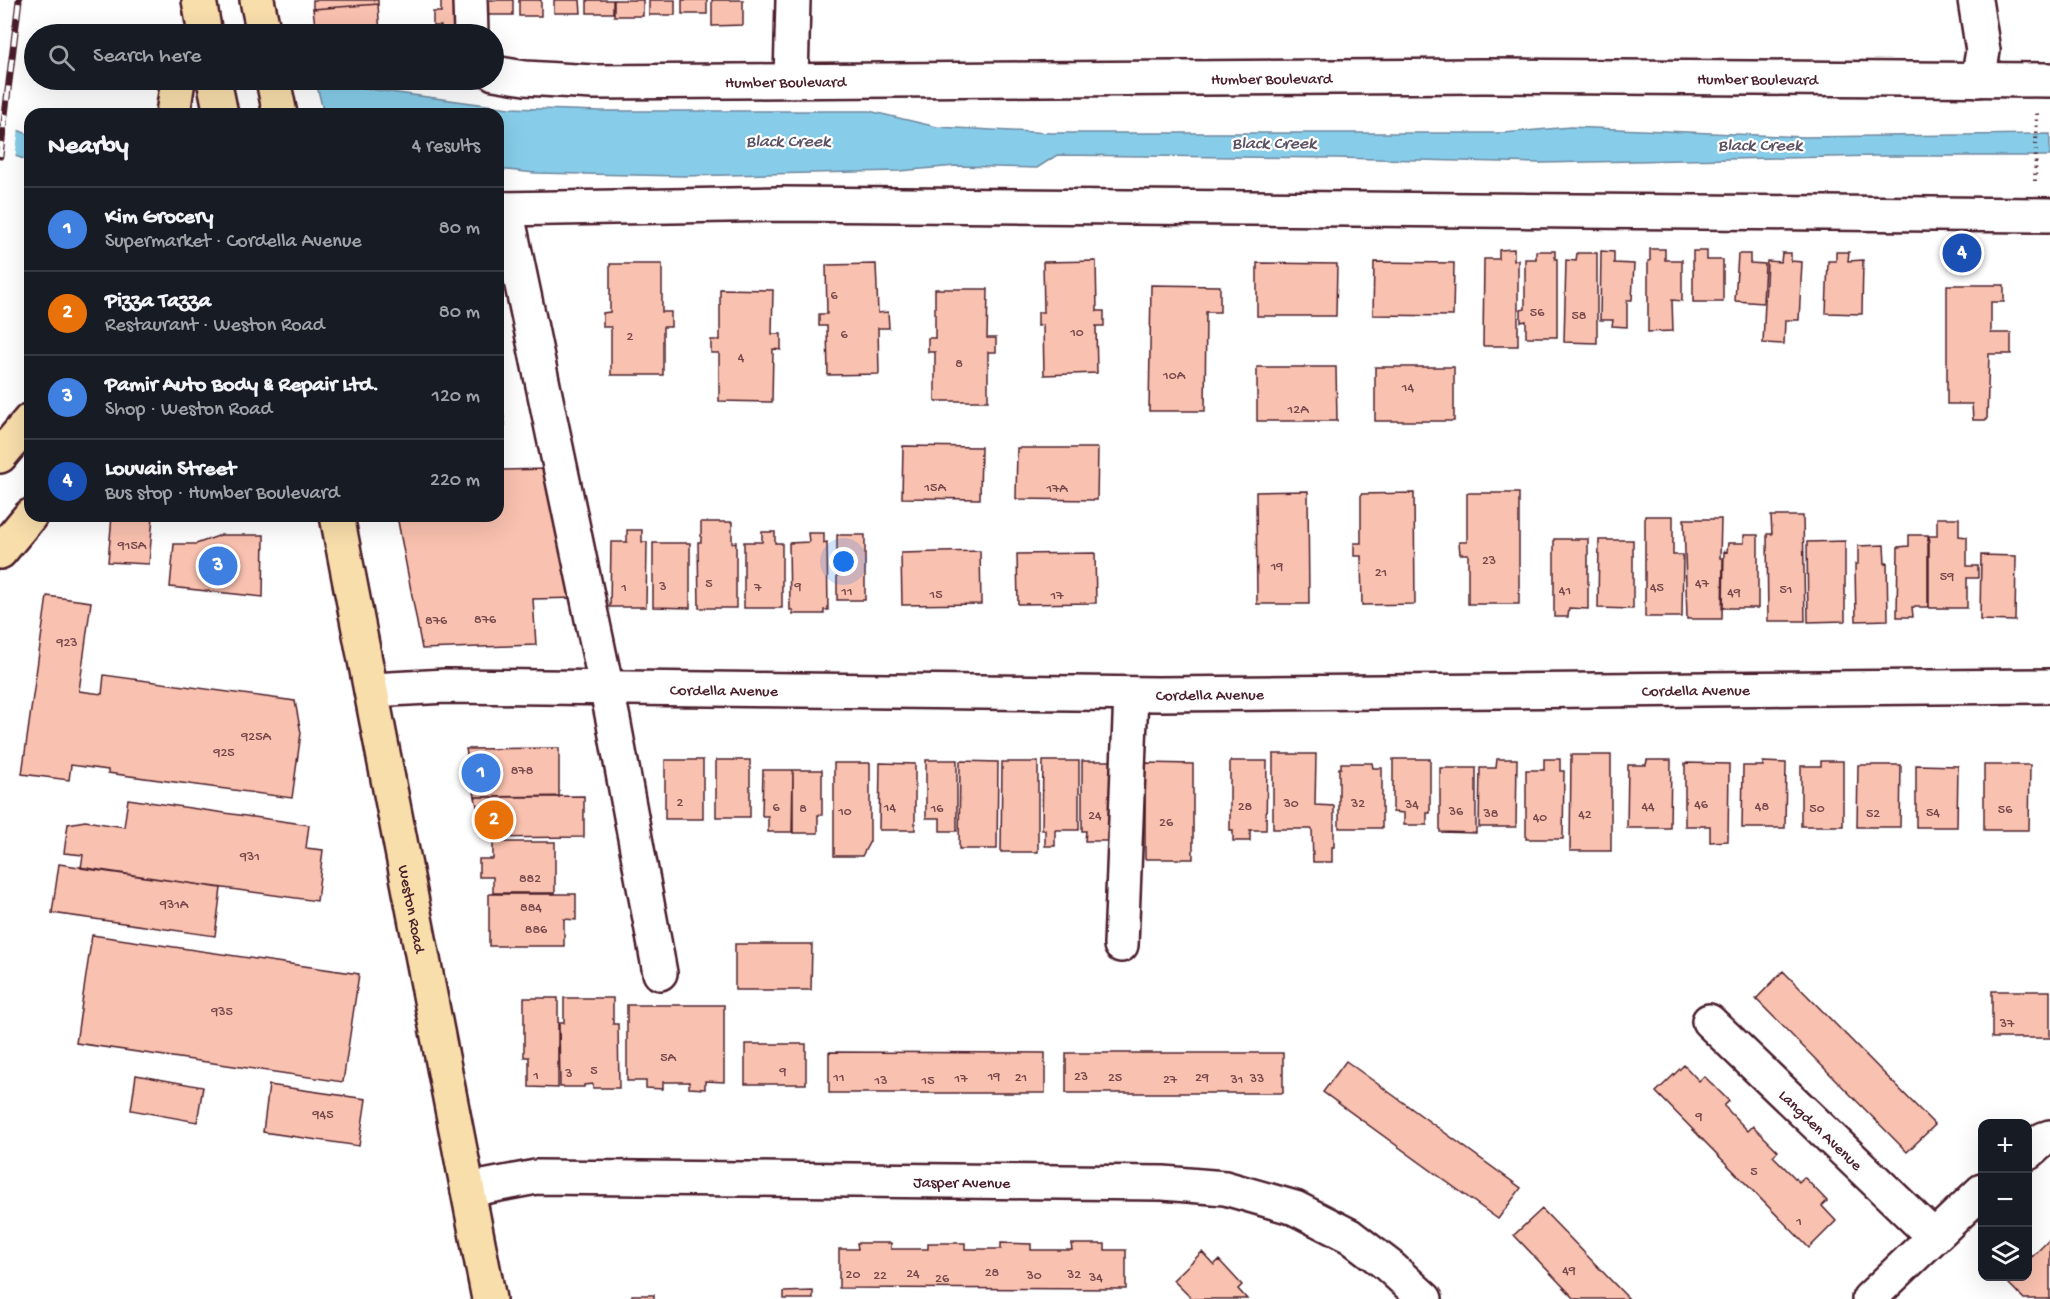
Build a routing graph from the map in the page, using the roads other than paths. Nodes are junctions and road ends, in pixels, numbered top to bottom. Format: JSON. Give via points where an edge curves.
{"nodes":[{"id":1,"x":185,"y":0,"type":"edge"},
{"id":2,"x":198,"y":0,"type":"edge"},
{"id":3,"x":257,"y":0,"type":"edge"},
{"id":4,"x":470,"y":0,"type":"edge"},
{"id":5,"x":793,"y":0,"type":"edge"},
{"id":6,"x":1975,"y":0,"type":"edge"},
{"id":7,"x":183,"y":24,"type":"edge"},
{"id":8,"x":203,"y":24,"type":"edge"},
{"id":9,"x":262,"y":24,"type":"edge"},
{"id":10,"x":471,"y":24,"type":"edge"},
{"id":11,"x":504,"y":75,"type":"edge"},
{"id":12,"x":791,"y":80,"type":"junction"},
{"id":13,"x":1978,"y":80,"type":"junction"},
{"id":14,"x":2050,"y":80,"type":"edge"},
{"id":15,"x":177,"y":90,"type":"edge"},
{"id":16,"x":216,"y":90,"type":"edge"},
{"id":17,"x":275,"y":90,"type":"edge"},
{"id":18,"x":174,"y":108,"type":"edge"},
{"id":19,"x":220,"y":108,"type":"edge"},
{"id":20,"x":279,"y":108,"type":"edge"},
{"id":21,"x":504,"y":209,"type":"edge"},
{"id":22,"x":2050,"y":215,"type":"edge"},
{"id":23,"x":504,"y":218,"type":"edge"},
{"id":24,"x":24,"y":427,"type":"edge"},
{"id":25,"x":0,"y":456,"type":"edge"},
{"id":26,"x":25,"y":522,"type":"edge"},
{"id":27,"x":337,"y":522,"type":"edge"},
{"id":28,"x":0,"y":552,"type":"edge"},
{"id":29,"x":2050,"y":686,"type":"edge"},
{"id":30,"x":606,"y":687,"type":"junction"},
{"id":31,"x":372,"y":690,"type":"junction"},
{"id":32,"x":1131,"y":694,"type":"junction"},
{"id":33,"x":1121,"y":945,"type":"dead end"},
{"id":34,"x":660,"y":973,"type":"dead end"},
{"id":35,"x":1709,"y":1022,"type":"dead end"},
{"id":36,"x":2050,"y":1137,"type":"edge"},
{"id":37,"x":2032,"y":1150,"type":"edge"},
{"id":38,"x":468,"y":1190,"type":"junction"},
{"id":39,"x":1978,"y":1196,"type":"edge"},
{"id":40,"x":1934,"y":1236,"type":"junction"},
{"id":41,"x":489,"y":1299,"type":"edge"},
{"id":42,"x":1425,"y":1299,"type":"edge"},
{"id":43,"x":1869,"y":1299,"type":"edge"}],
"edges":[{"from":1,"to":7,"type":"main road"},
{"from":2,"to":8,"type":"main road"},
{"from":3,"to":9,"type":"main road"},
{"from":4,"to":10,"type":"street"},
{"from":5,"to":12,"type":"street"},
{"from":6,"to":13,"type":"street","via":[[1983,51]]},
{"from":11,"to":12,"type":"street","name":"Humber Boulevard","via":[[593,82]]},
{"from":12,"to":13,"type":"street","name":"Humber Boulevard","via":[[1484,76]]},
{"from":13,"to":14,"type":"street","name":"Humber Boulevard"},
{"from":15,"to":18,"type":"main road"},
{"from":16,"to":19,"type":"main road"},
{"from":17,"to":20,"type":"main road"},
{"from":21,"to":22,"type":"street","via":[[780,204]]},
{"from":23,"to":30,"type":"street"},
{"from":24,"to":25,"type":"main road"},
{"from":26,"to":28,"type":"main road"},
{"from":27,"to":31,"type":"main road","name":"Weston Road"},
{"from":29,"to":32,"type":"street","name":"Cordella Avenue"},
{"from":30,"to":31,"type":"street","name":"Cordella Avenue","via":[[446,686]]},
{"from":30,"to":32,"type":"street","name":"Cordella Avenue"},
{"from":30,"to":34,"type":"street"},
{"from":31,"to":38,"type":"main road","name":"Weston Road"},
{"from":32,"to":33,"type":"street"},
{"from":35,"to":40,"type":"street","name":"Langden Avenue"},
{"from":36,"to":37,"type":"street"},
{"from":38,"to":41,"type":"main road","name":"Weston Road"},
{"from":38,"to":42,"type":"street","name":"Jasper Avenue","via":[[536,1177],[1162,1183],[1225,1188],[1295,1208],[1350,1236]]},
{"from":39,"to":40,"type":"street"},
{"from":40,"to":43,"type":"street"}]}
